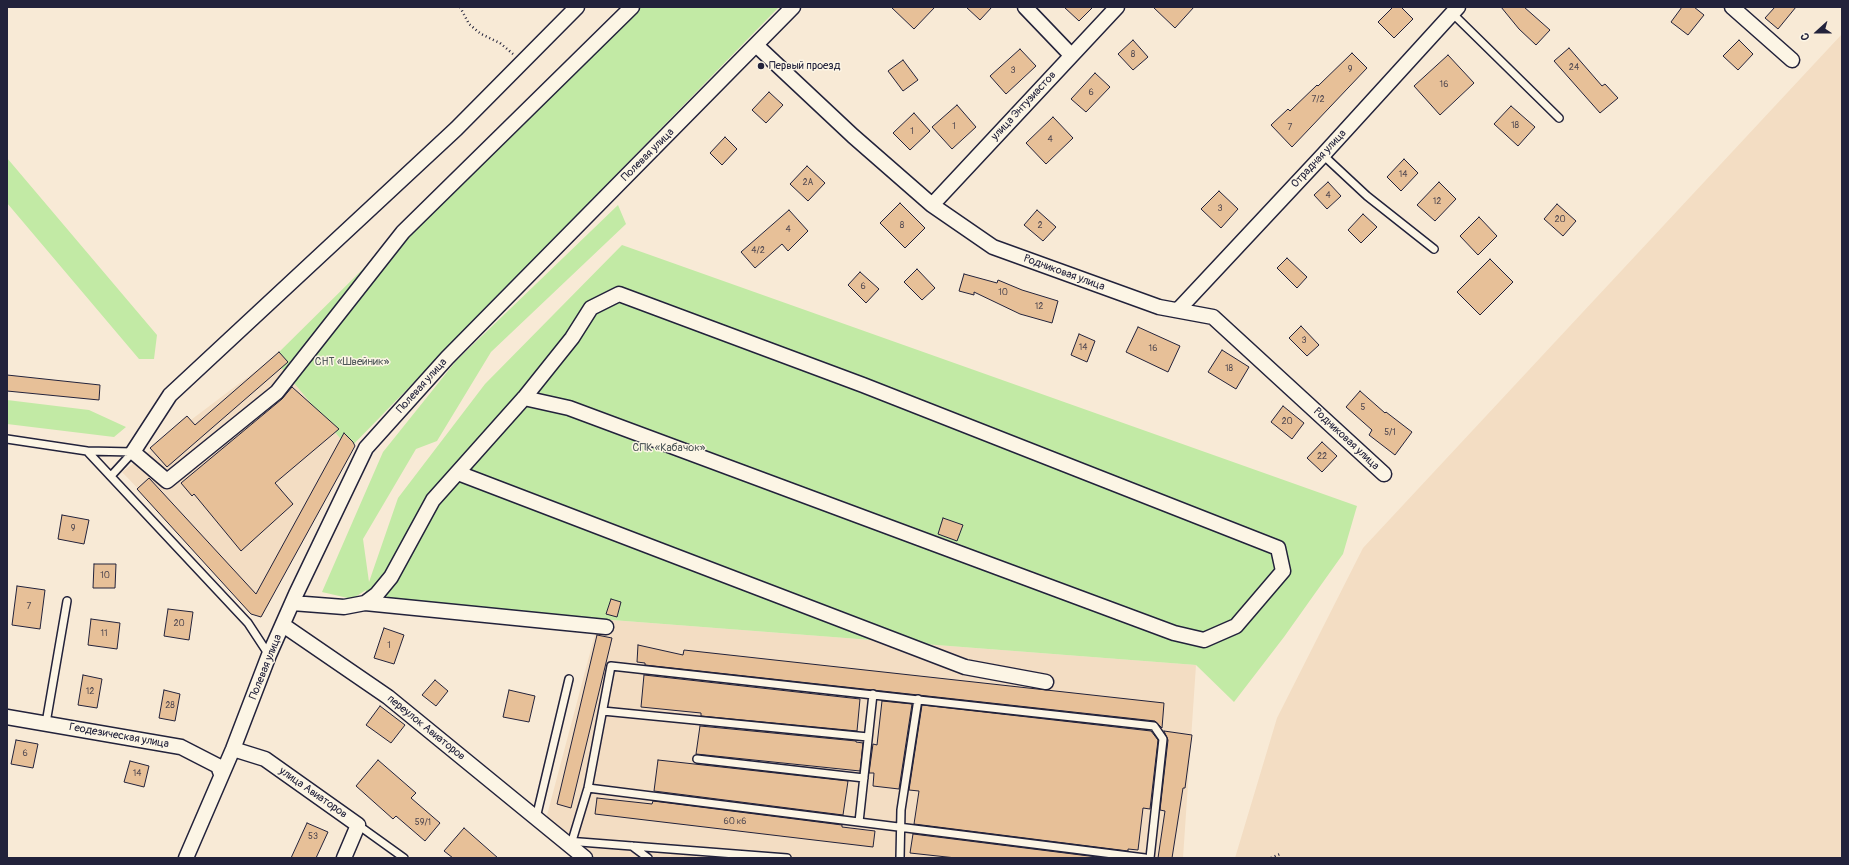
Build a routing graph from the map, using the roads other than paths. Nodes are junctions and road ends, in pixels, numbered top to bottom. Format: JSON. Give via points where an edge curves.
{"nodes":[{"id":1,"x":577,"y":7,"type":"edge"},
{"id":2,"x":632,"y":7,"type":"edge"},
{"id":3,"x":794,"y":7,"type":"edge"},
{"id":4,"x":1025,"y":7,"type":"edge"},
{"id":5,"x":1117,"y":7,"type":"edge"},
{"id":6,"x":1732,"y":7,"type":"edge"},
{"id":7,"x":1455,"y":10,"type":"edge"},
{"id":8,"x":756,"y":45,"type":"junction"},
{"id":9,"x":1071,"y":55,"type":"junction"},
{"id":10,"x":1792,"y":60,"type":"dead end"},
{"id":11,"x":1559,"y":118,"type":"dead end"},
{"id":12,"x":1323,"y":155,"type":"junction"},
{"id":13,"x":932,"y":205,"type":"junction"},
{"id":14,"x":1434,"y":249,"type":"dead end"},
{"id":15,"x":1178,"y":310,"type":"junction"},
{"id":16,"x":524,"y":398,"type":"junction"},
{"id":17,"x":7,"y":439,"type":"edge"},
{"id":18,"x":86,"y":451,"type":"junction"},
{"id":19,"x":133,"y":452,"type":"junction"},
{"id":20,"x":458,"y":473,"type":"junction"},
{"id":21,"x":1384,"y":474,"type":"dead end"},
{"id":22,"x":111,"y":476,"type":"junction"},
{"id":23,"x":67,"y":601,"type":"dead end"},
{"id":24,"x":292,"y":603,"type":"junction"},
{"id":25,"x":365,"y":603,"type":"junction"},
{"id":26,"x":283,"y":625,"type":"junction"},
{"id":27,"x":606,"y":627,"type":"dead end"},
{"id":28,"x":269,"y":655,"type":"junction"},
{"id":29,"x":569,"y":679,"type":"dead end"},
{"id":30,"x":1046,"y":682,"type":"dead end"},
{"id":31,"x":873,"y":694,"type":"junction"},
{"id":32,"x":918,"y":700,"type":"junction"},
{"id":33,"x":603,"y":711,"type":"junction"},
{"id":34,"x":7,"y":716,"type":"edge"},
{"id":35,"x":46,"y":723,"type":"junction"},
{"id":36,"x":868,"y":737,"type":"junction"},
{"id":37,"x":233,"y":749,"type":"junction"},
{"id":38,"x":697,"y":759,"type":"dead end"},
{"id":39,"x":221,"y":774,"type":"junction"},
{"id":40,"x":864,"y":778,"type":"junction"},
{"id":41,"x":588,"y":788,"type":"junction"},
{"id":42,"x":536,"y":818,"type":"junction"},
{"id":43,"x":859,"y":822,"type":"junction"},
{"id":44,"x":358,"y":825,"type":"junction"},
{"id":45,"x":901,"y":827,"type":"junction"},
{"id":46,"x":567,"y":841,"type":"junction"},
{"id":47,"x":632,"y":846,"type":"junction"},
{"id":48,"x":713,"y":852,"type":"junction"},
{"id":49,"x":186,"y":858,"type":"edge"},
{"id":50,"x":344,"y":858,"type":"edge"},
{"id":51,"x":404,"y":858,"type":"edge"},
{"id":52,"x":585,"y":858,"type":"edge"},
{"id":53,"x":648,"y":858,"type":"edge"},
{"id":54,"x":721,"y":858,"type":"edge"},
{"id":55,"x":787,"y":858,"type":"edge"},
{"id":56,"x":900,"y":858,"type":"edge"},
{"id":57,"x":1145,"y":858,"type":"edge"},
{"id":58,"x":1150,"y":858,"type":"edge"}],
"edges":[{"from":1,"to":19,"type":"street","via":[[450,134],[170,395]]},
{"from":2,"to":19,"type":"street","via":[[403,232],[277,392],[168,481]]},
{"from":3,"to":8,"type":"street","name":"Полевая улица"},
{"from":4,"to":9,"type":"street"},
{"from":5,"to":9,"type":"street","name":"улица Энтузиастов"},
{"from":6,"to":10,"type":"street"},
{"from":7,"to":11,"type":"lane"},
{"from":7,"to":12,"type":"street","name":"Отрадная улица"},
{"from":8,"to":13,"type":"street","name":"Родниковая улица"},
{"from":8,"to":24,"type":"street","name":"Полевая улица","via":[[447,358],[366,448]]},
{"from":9,"to":13,"type":"street","name":"улица Энтузиастов"},
{"from":12,"to":14,"type":"lane","via":[[1367,196]]},
{"from":12,"to":15,"type":"street","name":"Отрадная улица"},
{"from":13,"to":15,"type":"street","name":"Родниковая улица","via":[[993,247],[1159,307]]},
{"from":15,"to":21,"type":"street","name":"Родниковая улица","via":[[1213,317]]},
{"from":16,"to":16,"type":"street","via":[[572,338],[591,308],[619,294],[863,385],[1278,548],[1283,571],[1236,626],[1204,640],[1174,633],[569,408]]},
{"from":16,"to":20,"type":"street"},
{"from":17,"to":18,"type":"lane"},
{"from":18,"to":19,"type":"lane"},
{"from":18,"to":22,"type":"lane"},
{"from":19,"to":22,"type":"lane"},
{"from":20,"to":25,"type":"street","via":[[434,500],[391,577],[377,594]]},
{"from":20,"to":30,"type":"street","via":[[965,668]]},
{"from":22,"to":28,"type":"lane","via":[[248,623]]},
{"from":23,"to":35,"type":"lane"},
{"from":24,"to":25,"type":"street","via":[[344,607]]},
{"from":24,"to":26,"type":"street","name":"Полевая улица"},
{"from":25,"to":27,"type":"street"},
{"from":26,"to":28,"type":"street","name":"Полевая улица"},
{"from":26,"to":42,"type":"street","name":"переулок Авиаторов","via":[[388,697]]},
{"from":28,"to":37,"type":"street","name":"Полевая улица"},
{"from":29,"to":42,"type":"lane"},
{"from":31,"to":32,"type":"lane"},
{"from":31,"to":33,"type":"lane","via":[[611,666]]},
{"from":31,"to":36,"type":"lane"},
{"from":32,"to":45,"type":"lane","via":[[901,810]]},
{"from":32,"to":58,"type":"lane","via":[[1154,726],[1163,739]]},
{"from":33,"to":36,"type":"lane"},
{"from":33,"to":41,"type":"lane"},
{"from":34,"to":35,"type":"street","name":"Геодезическая улица"},
{"from":35,"to":39,"type":"street","name":"Геодезическая улица","via":[[181,747],[218,766]]},
{"from":36,"to":40,"type":"lane"},
{"from":37,"to":39,"type":"street","name":"Полевая улица"},
{"from":37,"to":44,"type":"street","name":"улица Авиаторов","via":[[265,759]]},
{"from":38,"to":40,"type":"lane"},
{"from":39,"to":49,"type":"street","name":"Полевая улица"},
{"from":40,"to":43,"type":"lane"},
{"from":41,"to":43,"type":"lane"},
{"from":41,"to":46,"type":"lane"},
{"from":42,"to":46,"type":"street","name":"переулок Авиаторов"},
{"from":43,"to":45,"type":"lane"},
{"from":44,"to":50,"type":"street","name":"улица Авиаторов"},
{"from":44,"to":51,"type":"lane"},
{"from":45,"to":56,"type":"lane"},
{"from":45,"to":57,"type":"lane"},
{"from":46,"to":47,"type":"lane"},
{"from":46,"to":52,"type":"street","name":"переулок Авиаторов"},
{"from":47,"to":48,"type":"lane"},
{"from":47,"to":53,"type":"lane"},
{"from":48,"to":54,"type":"lane"},
{"from":48,"to":55,"type":"lane"}]}
